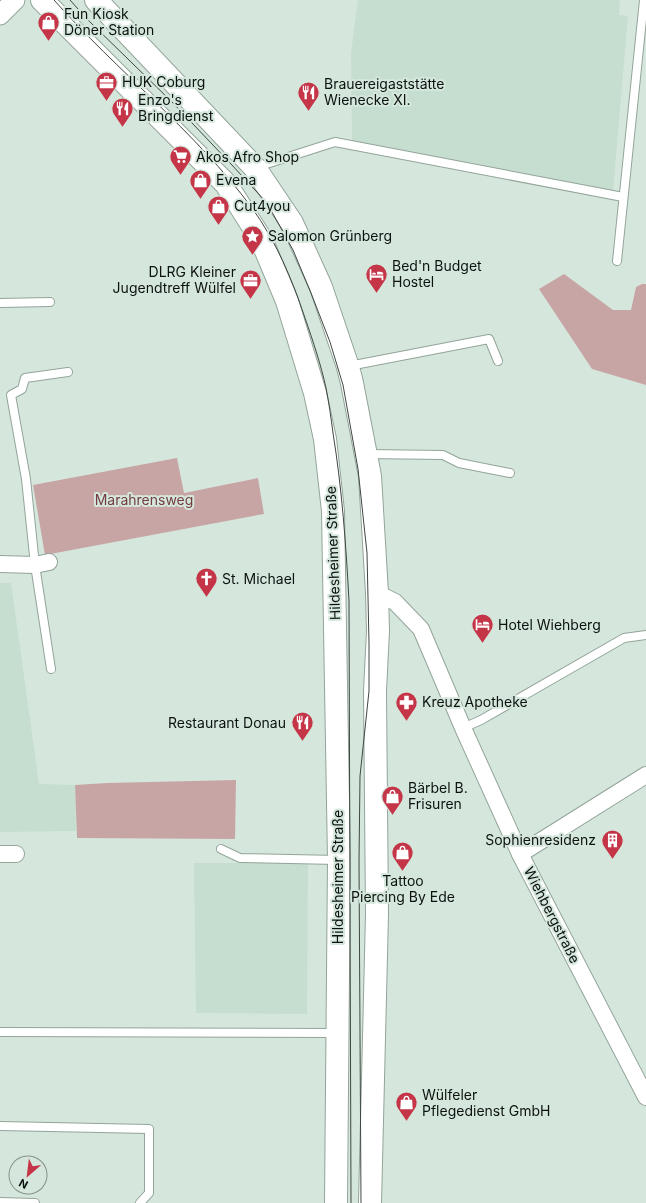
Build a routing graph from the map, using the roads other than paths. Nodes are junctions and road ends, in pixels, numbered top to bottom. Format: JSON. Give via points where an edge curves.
{"nodes":[{"id":1,"x":15,"y":0,"type":"edge"},
{"id":2,"x":42,"y":0,"type":"edge"},
{"id":3,"x":96,"y":0,"type":"edge"},
{"id":4,"x":644,"y":0,"type":"edge"},
{"id":5,"x":0,"y":14,"type":"edge"},
{"id":6,"x":255,"y":168,"type":"junction"},
{"id":7,"x":623,"y":197,"type":"junction"},
{"id":8,"x":617,"y":261,"type":"dead end"},
{"id":9,"x":50,"y":302,"type":"dead end"},
{"id":10,"x":0,"y":303,"type":"edge"},
{"id":11,"x":498,"y":361,"type":"dead end"},
{"id":12,"x":348,"y":366,"type":"junction"},
{"id":13,"x":68,"y":372,"type":"dead end"},
{"id":14,"x":366,"y":454,"type":"junction"},
{"id":15,"x":510,"y":473,"type":"dead end"},
{"id":16,"x":0,"y":564,"type":"edge"},
{"id":17,"x":42,"y":564,"type":"junction"},
{"id":18,"x":377,"y":593,"type":"junction"},
{"id":19,"x":646,"y":635,"type":"edge"},
{"id":20,"x":51,"y":669,"type":"dead end"},
{"id":21,"x":463,"y":728,"type":"junction"},
{"id":22,"x":646,"y":775,"type":"edge"},
{"id":23,"x":221,"y":849,"type":"dead end"},
{"id":24,"x":0,"y":854,"type":"edge"},
{"id":25,"x":16,"y":854,"type":"dead end"},
{"id":26,"x":520,"y":854,"type":"junction"},
{"id":27,"x":339,"y":860,"type":"junction"},
{"id":28,"x":0,"y":1032,"type":"edge"},
{"id":29,"x":338,"y":1032,"type":"junction"},
{"id":30,"x":646,"y":1097,"type":"edge"},
{"id":31,"x":0,"y":1126,"type":"edge"},
{"id":32,"x":0,"y":1202,"type":"edge"},
{"id":33,"x":35,"y":1203,"type":"edge"},
{"id":34,"x":140,"y":1203,"type":"edge"},
{"id":35,"x":336,"y":1203,"type":"edge"},
{"id":36,"x":370,"y":1203,"type":"edge"}],
"edges":[{"from":1,"to":5,"type":"street"},
{"from":2,"to":27,"type":"main road","name":"Hildesheimer Straße","via":[[226,184],[261,240],[287,301],[316,393],[331,488]]},
{"from":3,"to":6,"type":"main road"},
{"from":4,"to":7,"type":"lane"},
{"from":6,"to":7,"type":"lane","via":[[336,142]]},
{"from":6,"to":12,"type":"main road","via":[[292,223],[321,287]]},
{"from":7,"to":8,"type":"lane"},
{"from":9,"to":10,"type":"lane"},
{"from":11,"to":12,"type":"lane","via":[[489,339]]},
{"from":12,"to":14,"type":"main road"},
{"from":13,"to":17,"type":"lane","via":[[24,378],[22,389],[11,395]]},
{"from":14,"to":15,"type":"lane","via":[[443,455],[459,463]]},
{"from":14,"to":18,"type":"main road","via":[[370,476]]},
{"from":16,"to":17,"type":"street"},
{"from":17,"to":20,"type":"lane"},
{"from":18,"to":21,"type":"street","name":"Wiehbergstraße","via":[[395,602],[421,629]]},
{"from":18,"to":36,"type":"main road","via":[[377,914]]},
{"from":19,"to":21,"type":"lane","via":[[624,638]]},
{"from":21,"to":26,"type":"street","name":"Wiehbergstraße"},
{"from":22,"to":26,"type":"street"},
{"from":23,"to":27,"type":"lane","via":[[240,858]]},
{"from":24,"to":25,"type":"street"},
{"from":26,"to":30,"type":"street","name":"Wiehbergstraße"},
{"from":27,"to":29,"type":"main road","name":"Hildesheimer Straße"},
{"from":28,"to":29,"type":"lane"},
{"from":29,"to":35,"type":"main road","name":"Hildesheimer Straße"},
{"from":31,"to":34,"type":"lane","via":[[149,1129],[149,1193]]},
{"from":32,"to":33,"type":"lane"}]}
